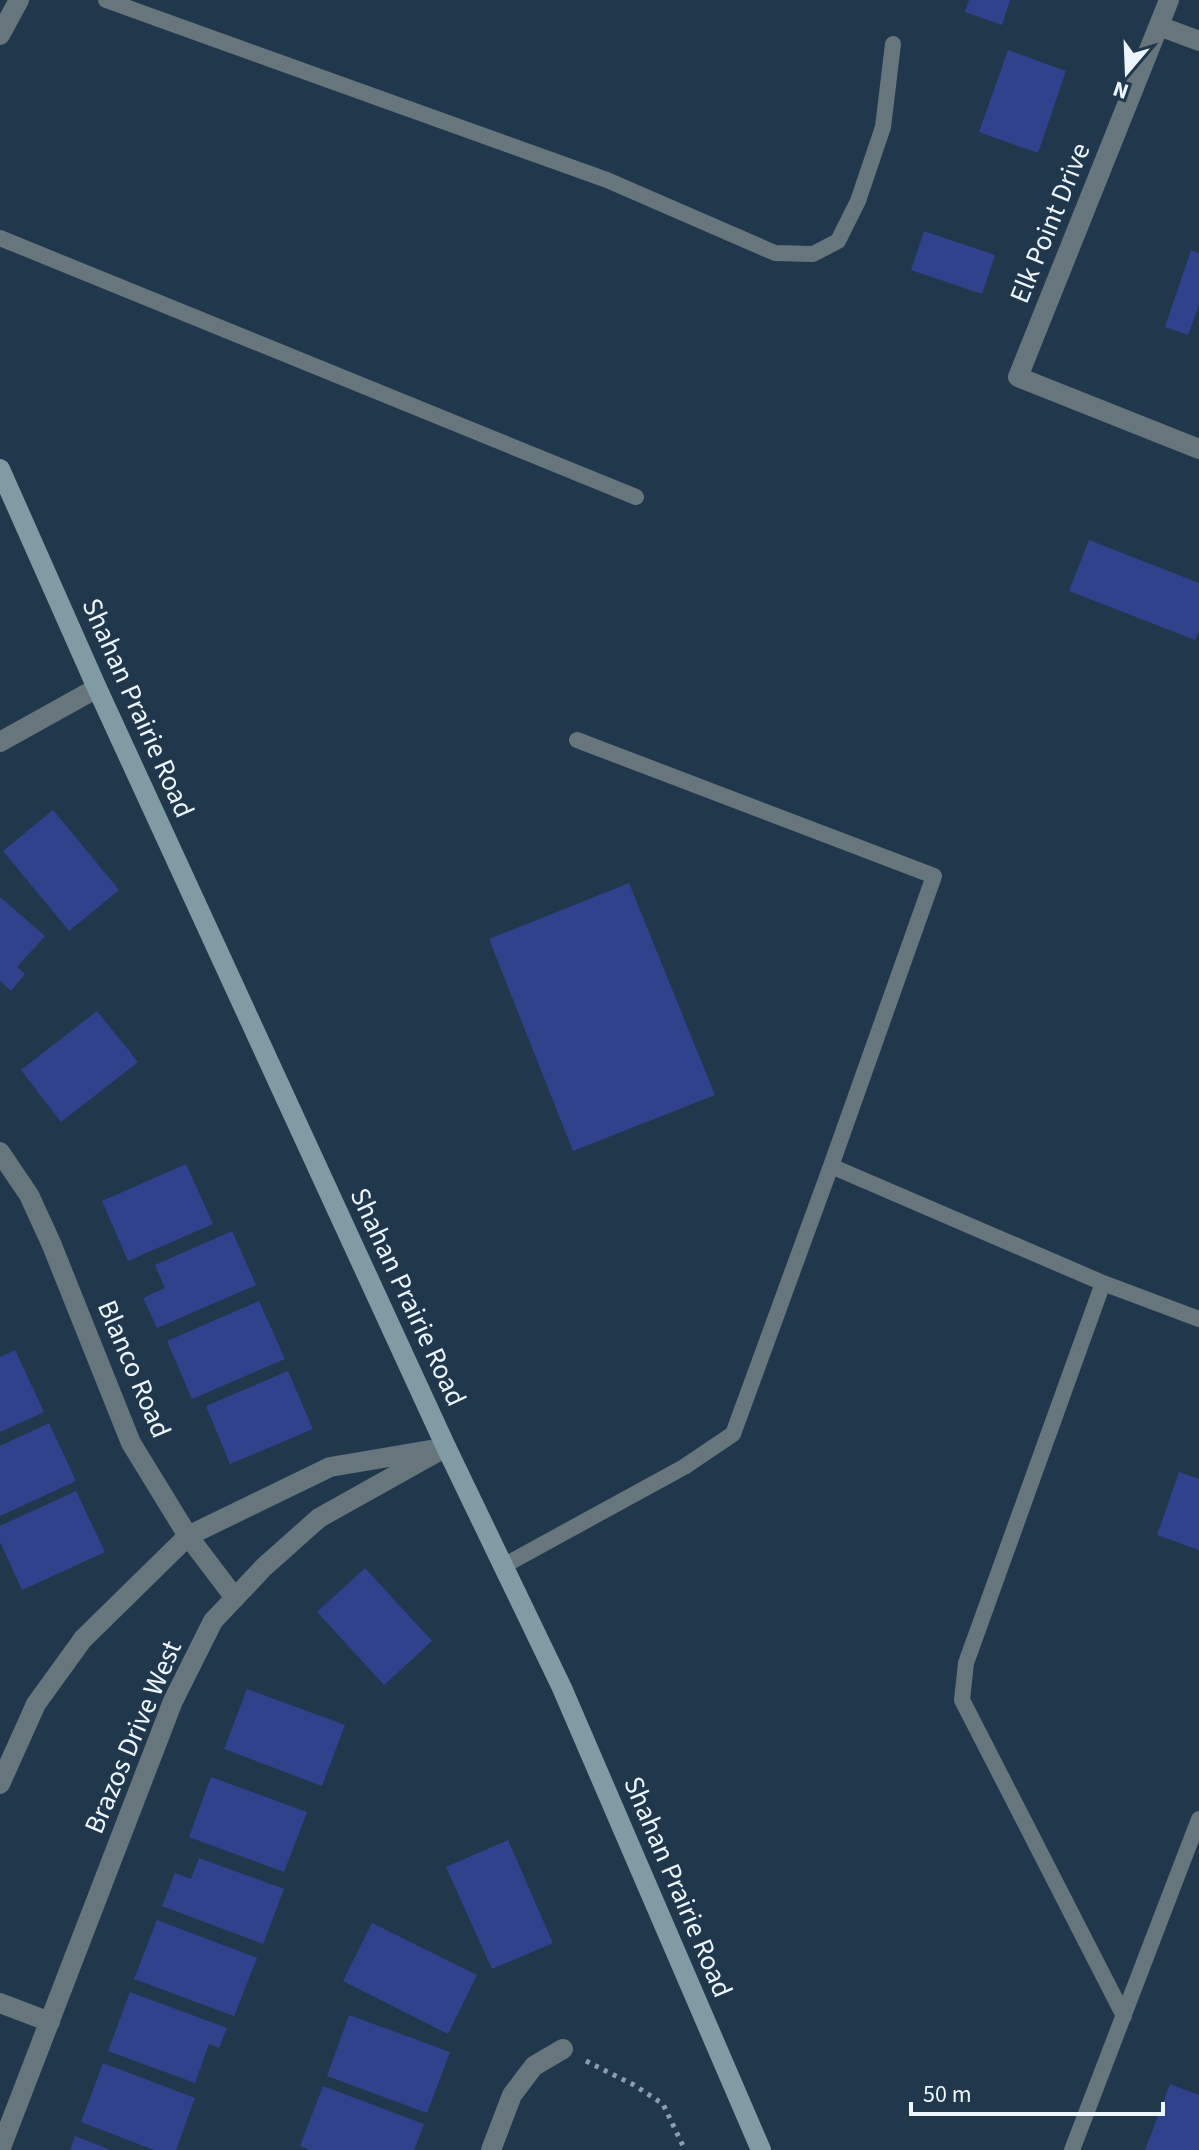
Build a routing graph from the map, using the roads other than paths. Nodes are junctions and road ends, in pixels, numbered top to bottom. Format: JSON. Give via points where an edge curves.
{"nodes":[{"id":1,"x":19,"y":0,"type":"edge"},
{"id":2,"x":106,"y":0,"type":"edge"},
{"id":3,"x":1169,"y":0,"type":"edge"},
{"id":4,"x":1159,"y":26,"type":"junction"},
{"id":5,"x":0,"y":35,"type":"edge"},
{"id":6,"x":1199,"y":41,"type":"edge"},
{"id":7,"x":893,"y":44,"type":"dead end"},
{"id":8,"x":0,"y":238,"type":"edge"},
{"id":9,"x":1199,"y":449,"type":"edge"},
{"id":10,"x":0,"y":469,"type":"edge"},
{"id":11,"x":636,"y":497,"type":"dead end"},
{"id":12,"x":97,"y":688,"type":"junction"},
{"id":13,"x":577,"y":740,"type":"dead end"},
{"id":14,"x":0,"y":742,"type":"edge"},
{"id":15,"x":0,"y":1152,"type":"edge"},
{"id":16,"x":831,"y":1166,"type":"junction"},
{"id":17,"x":1103,"y":1283,"type":"junction"},
{"id":18,"x":1199,"y":1319,"type":"edge"},
{"id":19,"x":446,"y":1447,"type":"junction"},
{"id":20,"x":188,"y":1536,"type":"junction"},
{"id":21,"x":503,"y":1566,"type":"junction"},
{"id":22,"x":235,"y":1598,"type":"junction"},
{"id":23,"x":0,"y":1784,"type":"edge"},
{"id":24,"x":1199,"y":1819,"type":"edge"},
{"id":25,"x":0,"y":2003,"type":"edge"},
{"id":26,"x":1124,"y":2016,"type":"junction"},
{"id":27,"x":50,"y":2022,"type":"junction"},
{"id":28,"x":563,"y":2049,"type":"road end"},
{"id":29,"x":0,"y":2150,"type":"edge"},
{"id":30,"x":491,"y":2150,"type":"edge"},
{"id":31,"x":761,"y":2150,"type":"edge"},
{"id":32,"x":1072,"y":2150,"type":"edge"}],
"edges":[{"from":1,"to":5,"type":"street"},
{"from":2,"to":7,"type":"lane","via":[[607,180],[775,253],[813,254],[838,241],[883,127]]},
{"from":3,"to":4,"type":"street","name":"Elk Point Drive"},
{"from":4,"to":6,"type":"street"},
{"from":4,"to":9,"type":"street","name":"Elk Point Drive","via":[[1018,377]]},
{"from":8,"to":11,"type":"lane"},
{"from":10,"to":12,"type":"street","name":"Shahan Prairie Road"},
{"from":12,"to":14,"type":"street"},
{"from":12,"to":19,"type":"street","name":"Shahan Prairie Road"},
{"from":13,"to":16,"type":"lane","via":[[934,876]]},
{"from":15,"to":20,"type":"street","name":"Blanco Road","via":[[29,1195],[51,1243],[131,1443]]},
{"from":16,"to":17,"type":"lane"},
{"from":16,"to":21,"type":"lane","via":[[733,1434],[684,1467]]},
{"from":17,"to":18,"type":"lane"},
{"from":17,"to":26,"type":"lane","via":[[966,1663],[962,1700]]},
{"from":19,"to":20,"type":"street","via":[[330,1467]]},
{"from":19,"to":21,"type":"street","name":"Shahan Prairie Road"},
{"from":19,"to":22,"type":"street","name":"Brazos Drive West","via":[[319,1518]]},
{"from":20,"to":22,"type":"street","name":"Blanco Road"},
{"from":20,"to":23,"type":"street","via":[[83,1639],[36,1704]]},
{"from":21,"to":31,"type":"street","name":"Shahan Prairie Road","via":[[562,1688]]},
{"from":22,"to":27,"type":"street","name":"Brazos Drive West","via":[[213,1621],[173,1701]]},
{"from":24,"to":26,"type":"lane"},
{"from":25,"to":27,"type":"street"},
{"from":26,"to":32,"type":"lane"},
{"from":27,"to":29,"type":"street","name":"Brazos Drive West"},
{"from":28,"to":30,"type":"street","via":[[534,2066],[512,2095]]}]}
